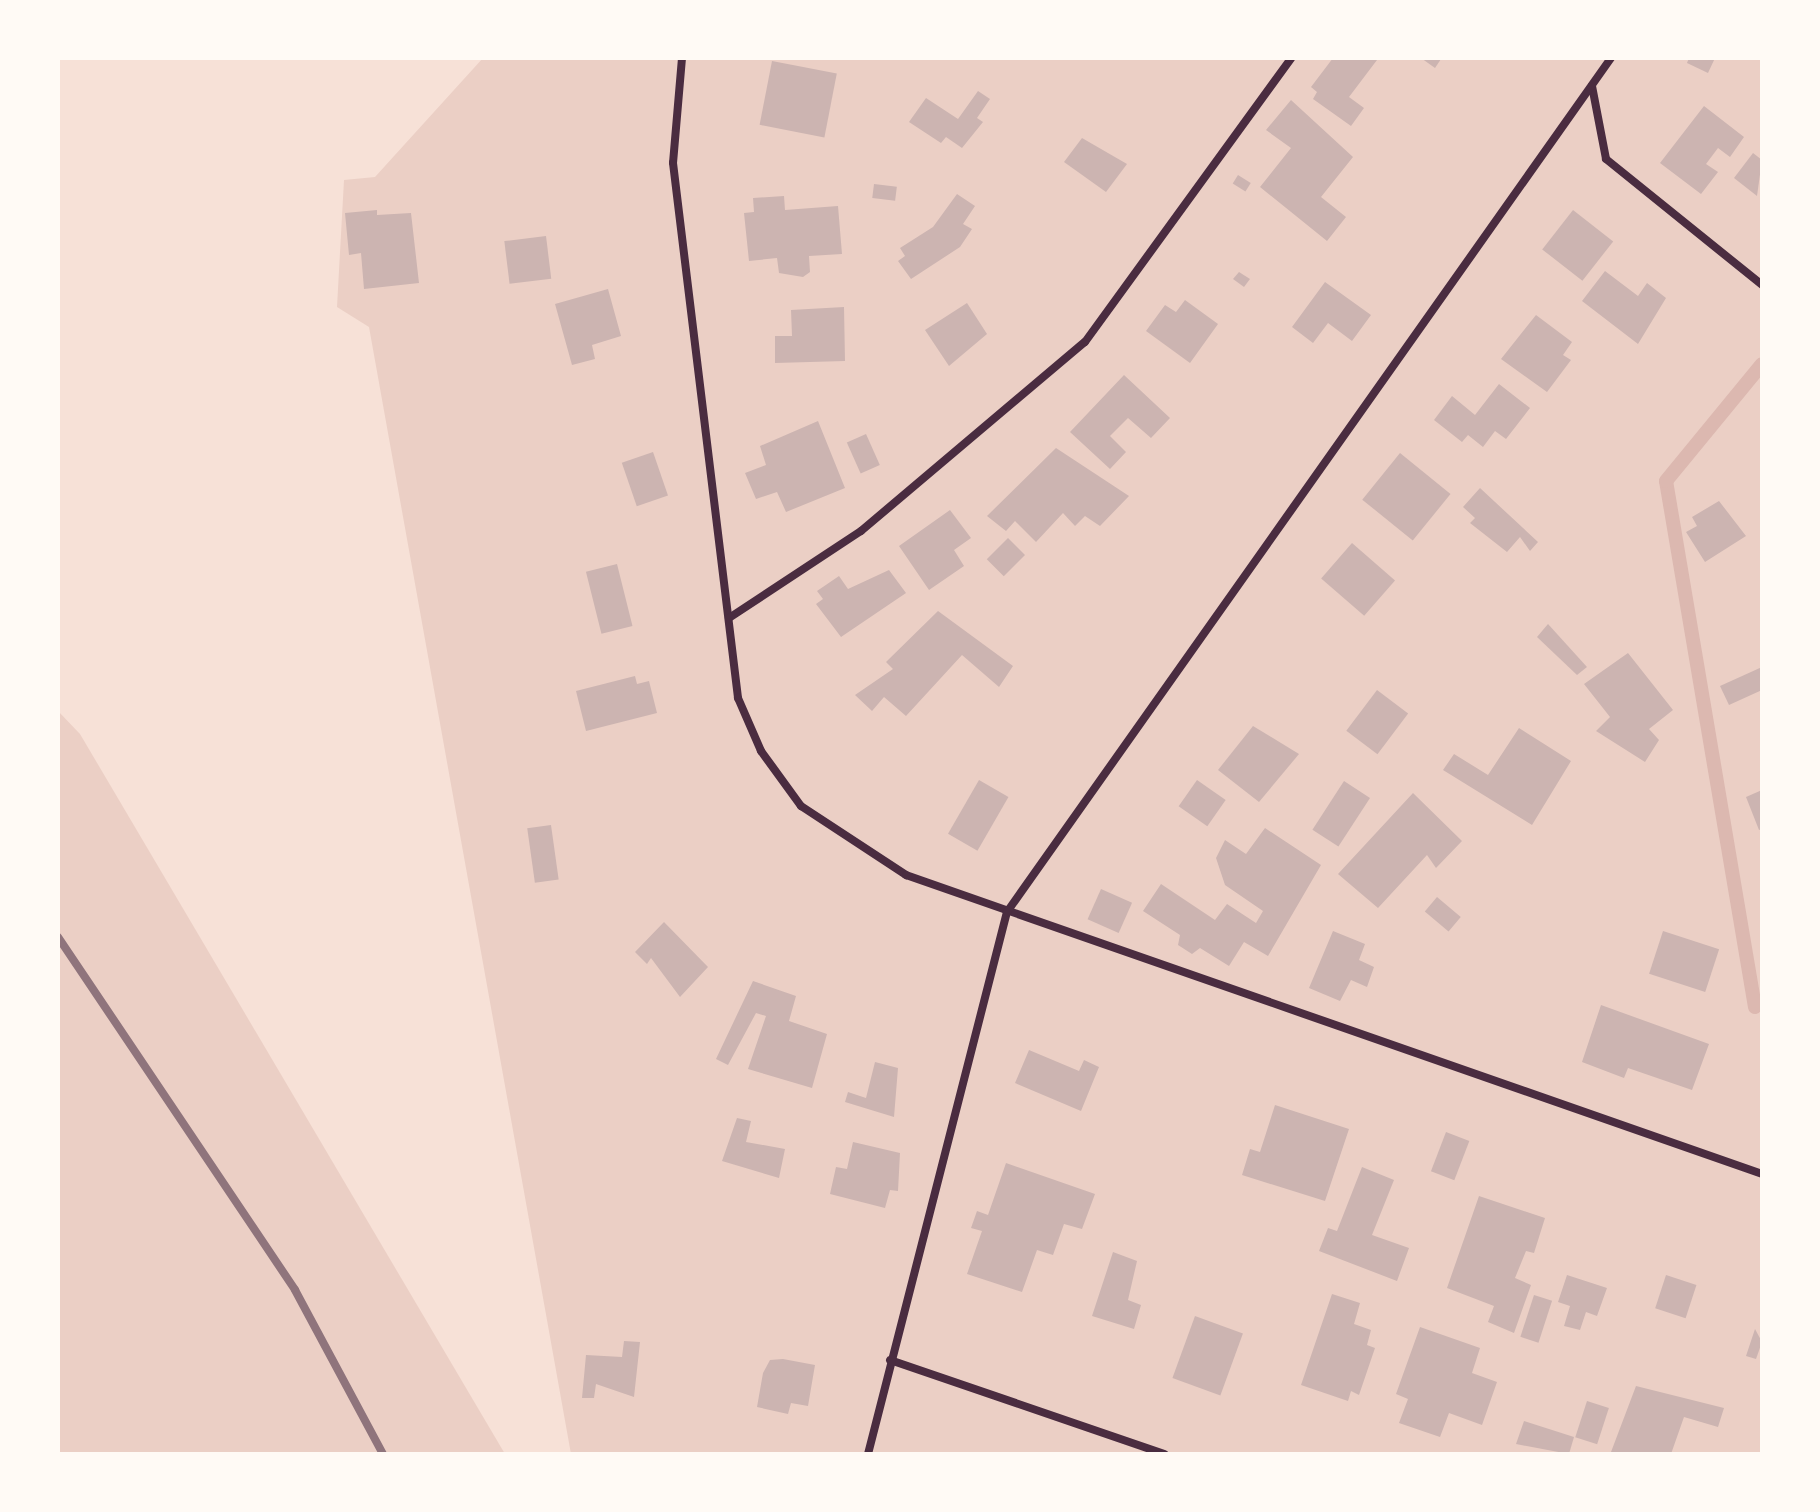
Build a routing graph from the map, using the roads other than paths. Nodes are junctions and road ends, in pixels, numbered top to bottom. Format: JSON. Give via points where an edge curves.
{"nodes":[{"id":1,"x":682,"y":58,"type":"edge"},
{"id":2,"x":1292,"y":58,"type":"edge"},
{"id":3,"x":1611,"y":58,"type":"edge"},
{"id":4,"x":1592,"y":85,"type":"junction"},
{"id":5,"x":1762,"y":285,"type":"edge"},
{"id":6,"x":729,"y":618,"type":"junction"},
{"id":7,"x":1007,"y":912,"type":"junction"},
{"id":8,"x":1762,"y":1174,"type":"edge"},
{"id":9,"x":890,"y":1360,"type":"junction"},
{"id":10,"x":868,"y":1454,"type":"edge"},
{"id":11,"x":1164,"y":1454,"type":"edge"}],
"edges":[{"from":1,"to":6,"type":"lane","via":[[673,164]]},
{"from":2,"to":6,"type":"lane","via":[[1085,342],[861,531]]},
{"from":3,"to":4,"type":"lane"},
{"from":4,"to":5,"type":"lane","via":[[1606,159]]},
{"from":4,"to":7,"type":"lane"},
{"from":6,"to":7,"type":"lane","via":[[738,698],[761,751],[802,806],[906,875]]},
{"from":7,"to":8,"type":"lane"},
{"from":7,"to":9,"type":"lane"},
{"from":9,"to":10,"type":"lane"},
{"from":9,"to":11,"type":"lane"}]}
